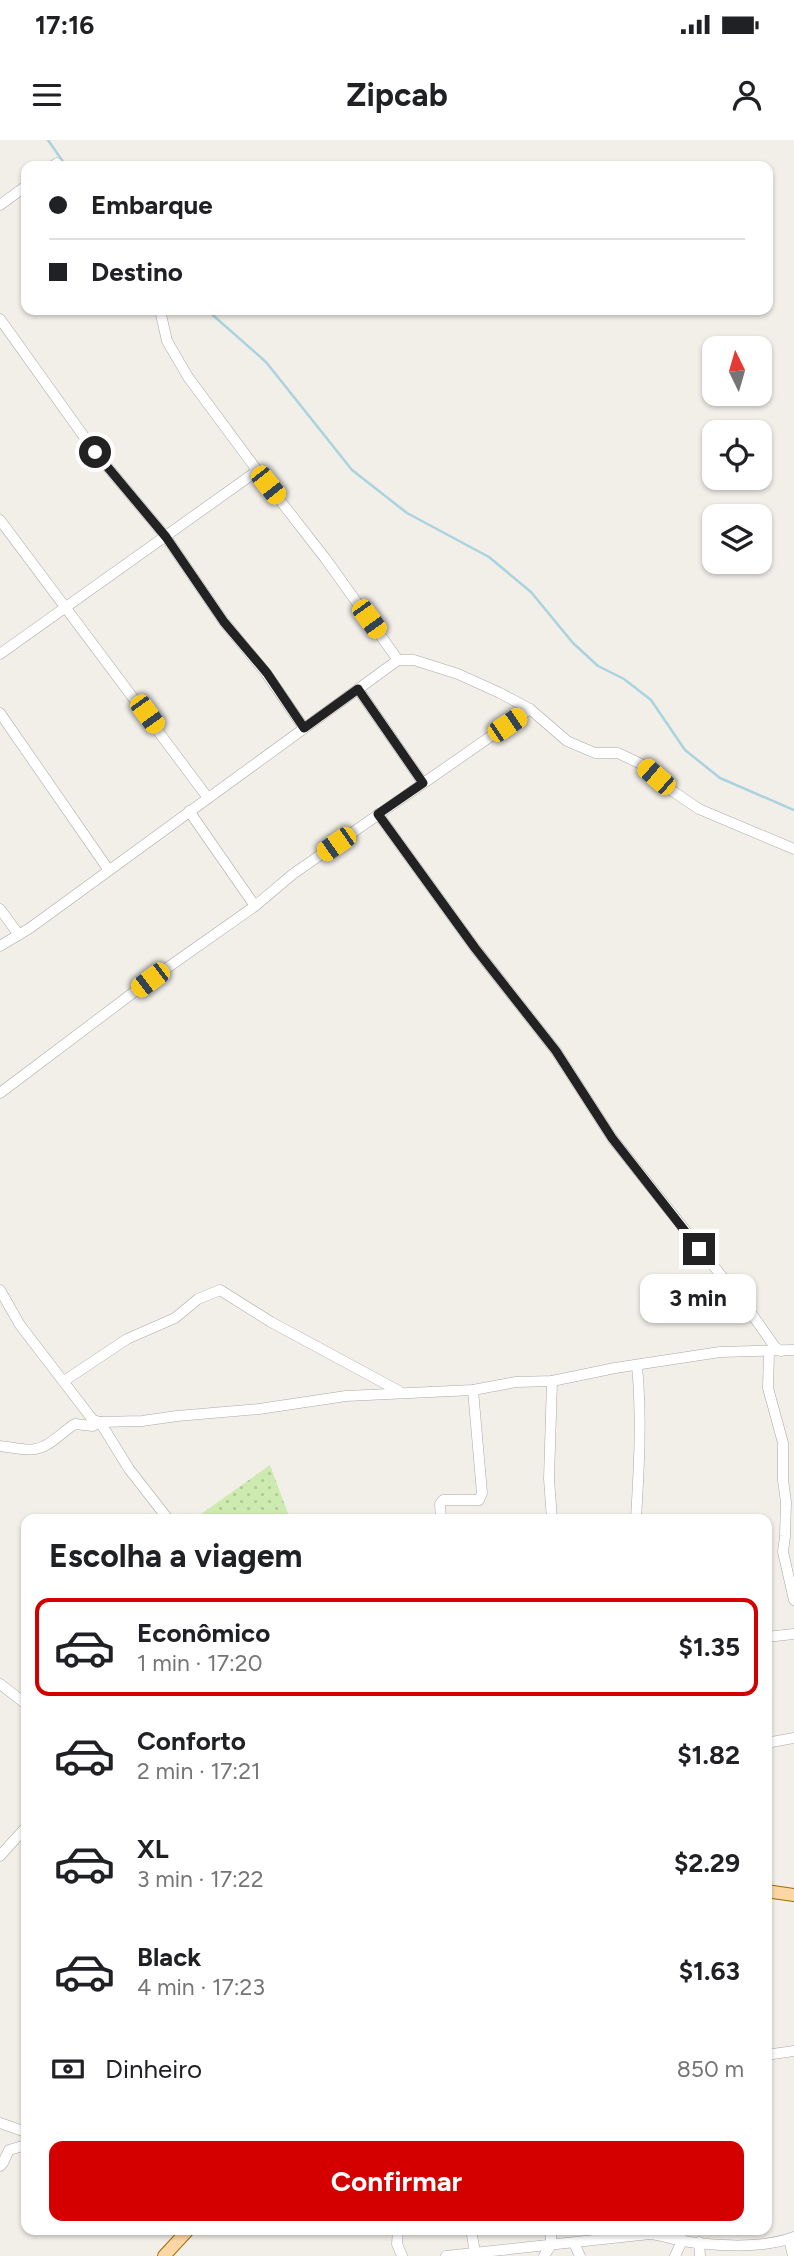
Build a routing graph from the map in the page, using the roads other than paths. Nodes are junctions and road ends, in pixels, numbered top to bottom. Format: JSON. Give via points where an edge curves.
{"nodes":[{"id":1,"x":21,"y":190,"type":"edge"},
{"id":2,"x":0,"y":205,"type":"edge"},
{"id":3,"x":161,"y":315,"type":"edge"},
{"id":4,"x":0,"y":319,"type":"edge"},
{"id":5,"x":257,"y":471,"type":"junction"},
{"id":6,"x":0,"y":520,"type":"edge"},
{"id":7,"x":166,"y":537,"type":"junction"},
{"id":8,"x":68,"y":608,"type":"junction"},
{"id":9,"x":0,"y":654,"type":"edge"},
{"id":10,"x":398,"y":660,"type":"junction"},
{"id":11,"x":358,"y":689,"type":"junction"},
{"id":12,"x":530,"y":709,"type":"junction"},
{"id":13,"x":0,"y":713,"type":"edge"},
{"id":14,"x":304,"y":728,"type":"junction"},
{"id":15,"x":423,"y":783,"type":"junction"},
{"id":16,"x":208,"y":798,"type":"junction"},
{"id":17,"x":189,"y":811,"type":"junction"},
{"id":18,"x":378,"y":814,"type":"junction"},
{"id":19,"x":794,"y":849,"type":"edge"},
{"id":20,"x":108,"y":869,"type":"junction"},
{"id":21,"x":255,"y":906,"type":"junction"},
{"id":22,"x":0,"y":909,"type":"edge"},
{"id":23,"x":19,"y":935,"type":"junction"},
{"id":24,"x":0,"y":946,"type":"edge"},
{"id":25,"x":0,"y":1093,"type":"edge"},
{"id":26,"x":0,"y":1290,"type":"edge"},
{"id":27,"x":794,"y":1350,"type":"edge"},
{"id":28,"x":781,"y":1351,"type":"junction"},
{"id":29,"x":769,"y":1352,"type":"junction"},
{"id":30,"x":637,"y":1366,"type":"junction"},
{"id":31,"x":64,"y":1381,"type":"junction"},
{"id":32,"x":552,"y":1381,"type":"junction"},
{"id":33,"x":473,"y":1390,"type":"junction"},
{"id":34,"x":401,"y":1392,"type":"junction"},
{"id":35,"x":100,"y":1422,"type":"junction"},
{"id":36,"x":0,"y":1446,"type":"edge"},
{"id":37,"x":164,"y":1514,"type":"edge"},
{"id":38,"x":441,"y":1514,"type":"edge"},
{"id":39,"x":552,"y":1514,"type":"edge"},
{"id":40,"x":636,"y":1514,"type":"edge"},
{"id":41,"x":794,"y":1600,"type":"edge"},
{"id":42,"x":794,"y":1634,"type":"edge"},
{"id":43,"x":772,"y":1636,"type":"edge"},
{"id":44,"x":0,"y":1684,"type":"edge"},
{"id":45,"x":21,"y":1700,"type":"edge"},
{"id":46,"x":794,"y":1738,"type":"edge"},
{"id":47,"x":772,"y":1742,"type":"edge"},
{"id":48,"x":21,"y":1833,"type":"edge"},
{"id":49,"x":0,"y":1856,"type":"edge"},
{"id":50,"x":772,"y":1892,"type":"edge"},
{"id":51,"x":794,"y":1895,"type":"edge"},
{"id":52,"x":794,"y":2051,"type":"edge"},
{"id":53,"x":772,"y":2054,"type":"edge"},
{"id":54,"x":0,"y":2123,"type":"edge"},
{"id":55,"x":21,"y":2130,"type":"edge"},
{"id":56,"x":21,"y":2147,"type":"edge"},
{"id":57,"x":0,"y":2166,"type":"edge"},
{"id":58,"x":183,"y":2235,"type":"edge"},
{"id":59,"x":398,"y":2235,"type":"edge"},
{"id":60,"x":472,"y":2235,"type":"edge"},
{"id":61,"x":551,"y":2235,"type":"edge"},
{"id":62,"x":642,"y":2235,"type":"edge"},
{"id":63,"x":664,"y":2235,"type":"edge"},
{"id":64,"x":680,"y":2235,"type":"edge"},
{"id":65,"x":792,"y":2238,"type":"edge"},
{"id":66,"x":682,"y":2241,"type":"junction"},
{"id":67,"x":699,"y":2242,"type":"junction"},
{"id":68,"x":574,"y":2243,"type":"junction"},
{"id":69,"x":551,"y":2245,"type":"junction"},
{"id":70,"x":475,"y":2252,"type":"junction"},
{"id":71,"x":498,"y":2253,"type":"edge"},
{"id":72,"x":164,"y":2256,"type":"edge"},
{"id":73,"x":402,"y":2256,"type":"edge"},
{"id":74,"x":446,"y":2256,"type":"edge"},
{"id":75,"x":544,"y":2256,"type":"edge"},
{"id":76,"x":580,"y":2256,"type":"edge"},
{"id":77,"x":675,"y":2256,"type":"edge"},
{"id":78,"x":700,"y":2256,"type":"edge"},
{"id":79,"x":793,"y":2256,"type":"edge"}],
"edges":[{"from":1,"to":2,"type":"street"},
{"from":3,"to":5,"type":"street","via":[[167,341],[188,377]]},
{"from":4,"to":7,"type":"street","via":[[95,452]]},
{"from":5,"to":7,"type":"street"},
{"from":5,"to":10,"type":"street"},
{"from":6,"to":8,"type":"street"},
{"from":7,"to":8,"type":"street"},
{"from":7,"to":14,"type":"street"},
{"from":8,"to":9,"type":"street"},
{"from":8,"to":16,"type":"street"},
{"from":10,"to":11,"type":"street"},
{"from":10,"to":12,"type":"street","via":[[414,660],[458,674]]},
{"from":11,"to":14,"type":"street"},
{"from":11,"to":15,"type":"street"},
{"from":12,"to":15,"type":"street"},
{"from":12,"to":19,"type":"street","via":[[567,741],[595,753],[618,753],[641,764],[699,809]]},
{"from":13,"to":20,"type":"street"},
{"from":14,"to":16,"type":"street"},
{"from":15,"to":18,"type":"street"},
{"from":16,"to":17,"type":"street"},
{"from":17,"to":20,"type":"street"},
{"from":17,"to":21,"type":"street"},
{"from":18,"to":21,"type":"street"},
{"from":18,"to":28,"type":"street","via":[[556,1051],[612,1138]]},
{"from":20,"to":23,"type":"street"},
{"from":21,"to":25,"type":"street"},
{"from":22,"to":23,"type":"street"},
{"from":23,"to":24,"type":"street"},
{"from":26,"to":31,"type":"street","via":[[20,1325]]},
{"from":27,"to":28,"type":"street"},
{"from":28,"to":29,"type":"street"},
{"from":29,"to":30,"type":"street","via":[[720,1352]]},
{"from":29,"to":41,"type":"street","via":[[768,1388],[783,1443],[783,1552]]},
{"from":30,"to":32,"type":"street"},
{"from":30,"to":40,"type":"street"},
{"from":31,"to":34,"type":"street","via":[[127,1339],[175,1318],[198,1299],[220,1290]]},
{"from":31,"to":35,"type":"street","via":[[93,1420]]},
{"from":32,"to":33,"type":"street"},
{"from":32,"to":39,"type":"street"},
{"from":33,"to":34,"type":"street"},
{"from":33,"to":38,"type":"street","via":[[482,1493],[478,1500],[443,1500]]},
{"from":34,"to":35,"type":"street"},
{"from":35,"to":36,"type":"street","via":[[73,1424],[34,1450]]},
{"from":35,"to":37,"type":"street"},
{"from":42,"to":43,"type":"street"},
{"from":44,"to":45,"type":"street"},
{"from":46,"to":47,"type":"street"},
{"from":48,"to":49,"type":"street"},
{"from":50,"to":51,"type":"main road"},
{"from":52,"to":53,"type":"street"},
{"from":54,"to":55,"type":"street"},
{"from":56,"to":57,"type":"street","via":[[9,2150]]},
{"from":58,"to":72,"type":"main road"},
{"from":59,"to":73,"type":"street"},
{"from":60,"to":70,"type":"street"},
{"from":61,"to":69,"type":"street"},
{"from":62,"to":68,"type":"street"},
{"from":63,"to":66,"type":"street"},
{"from":64,"to":66,"type":"street"},
{"from":65,"to":67,"type":"street","via":[[745,2245]]},
{"from":65,"to":79,"type":"street"},
{"from":66,"to":67,"type":"street"},
{"from":66,"to":77,"type":"street"},
{"from":67,"to":78,"type":"street"},
{"from":68,"to":69,"type":"street"},
{"from":68,"to":76,"type":"street"},
{"from":69,"to":71,"type":"street"},
{"from":69,"to":75,"type":"street"},
{"from":70,"to":71,"type":"street"},
{"from":70,"to":74,"type":"street"}]}
